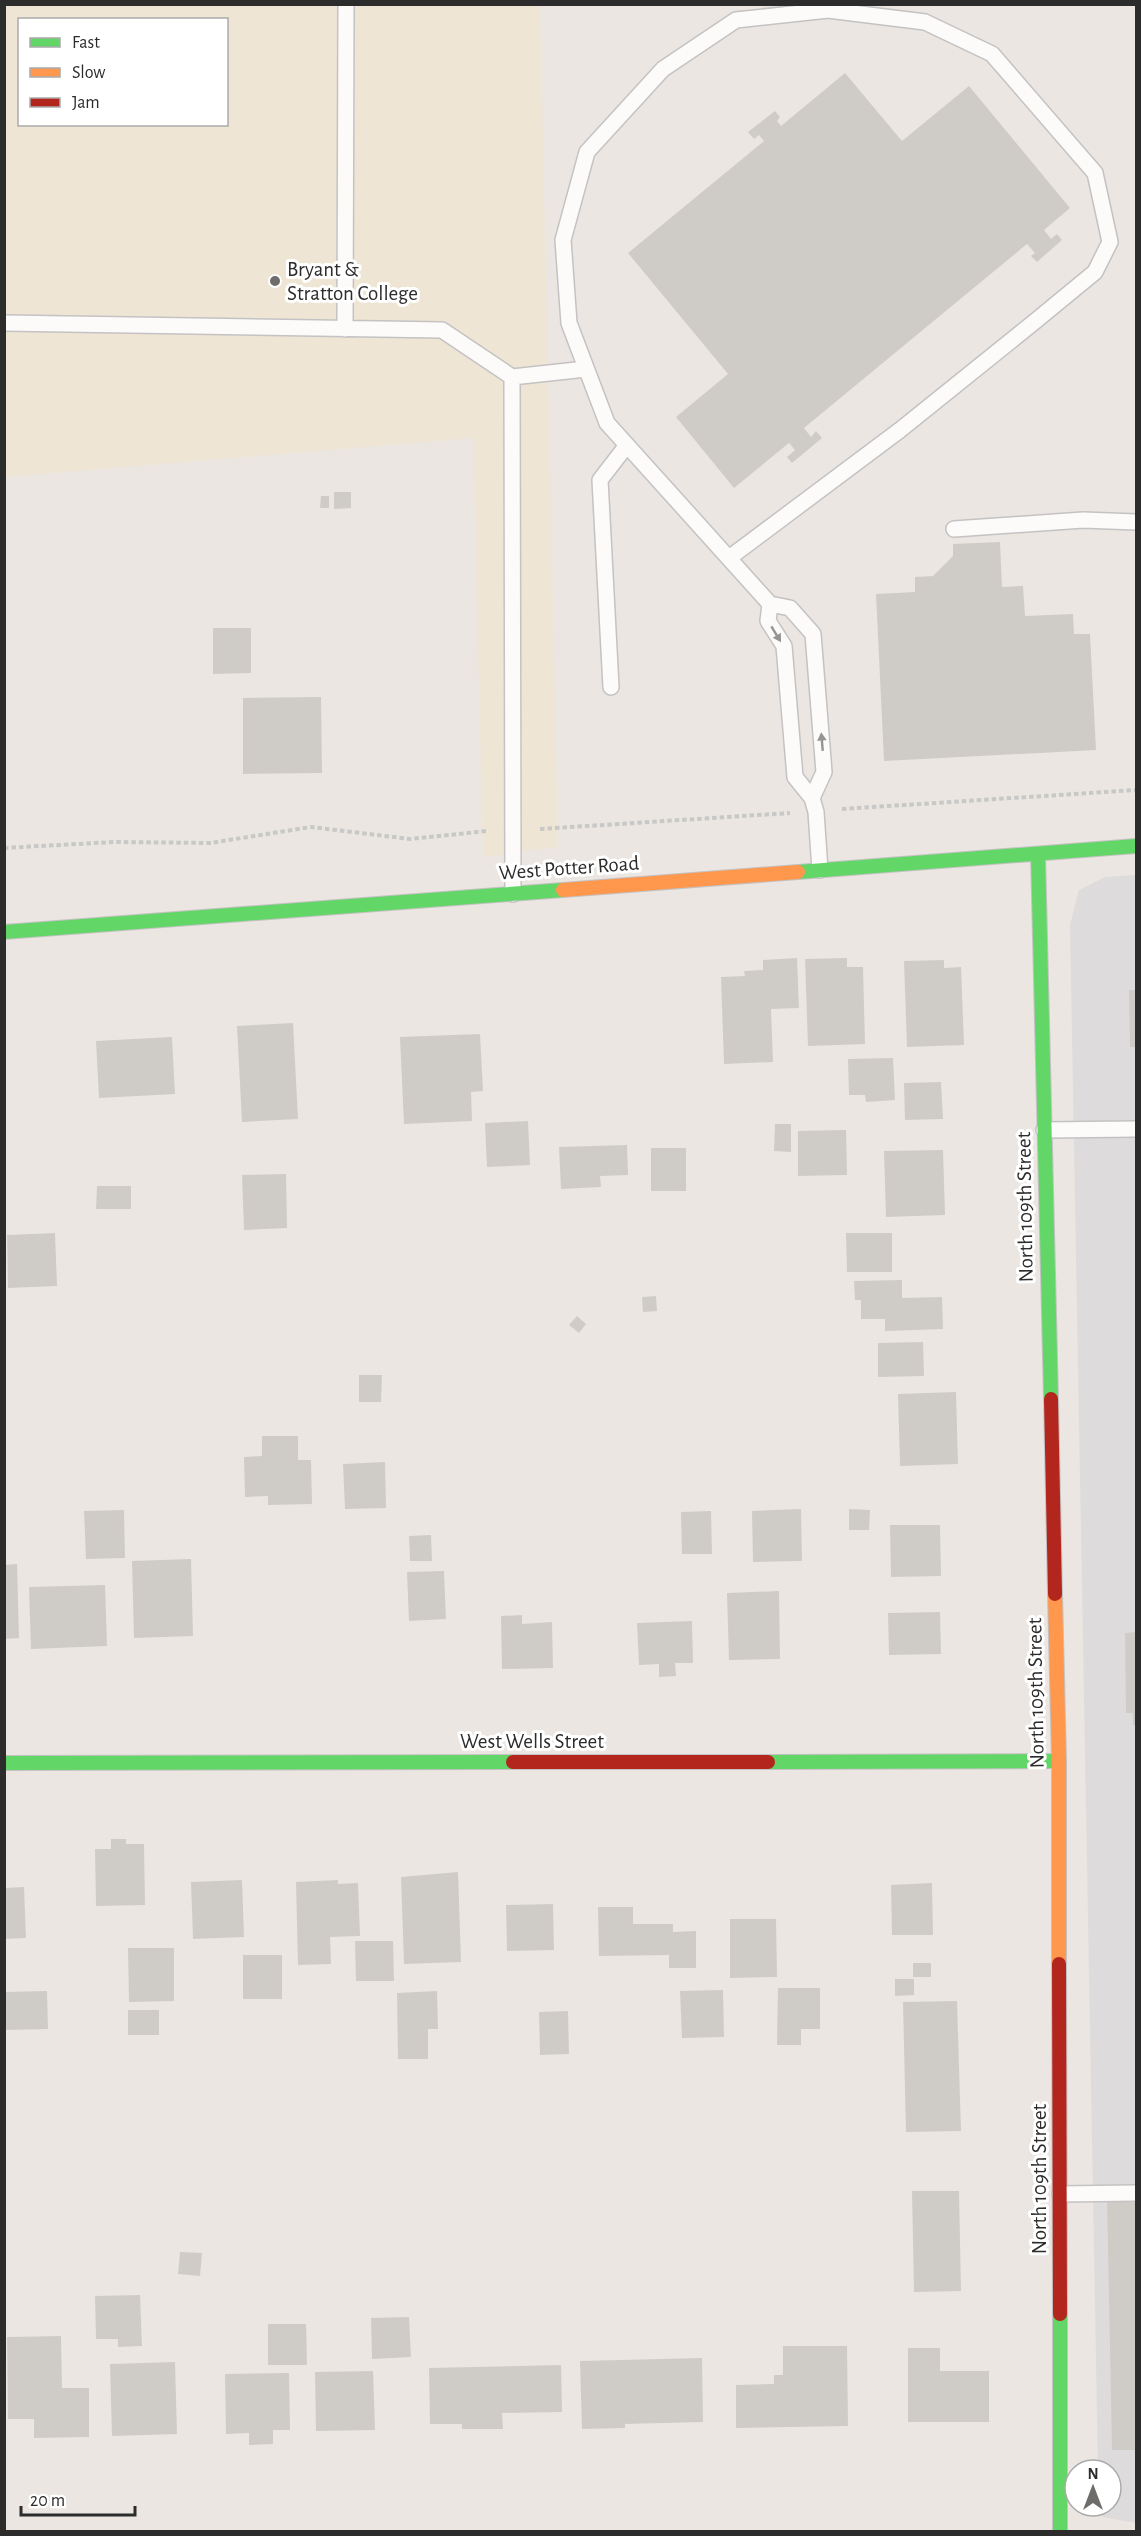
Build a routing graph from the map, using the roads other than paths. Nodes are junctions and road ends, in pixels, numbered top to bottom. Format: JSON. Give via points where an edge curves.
{"nodes":[{"id":1,"x":346,"y":4,"type":"edge"},
{"id":2,"x":4,"y":323,"type":"edge"},
{"id":3,"x":345,"y":329,"type":"junction"},
{"id":4,"x":586,"y":369,"type":"junction"},
{"id":5,"x":512,"y":377,"type":"junction"},
{"id":6,"x":627,"y":445,"type":"junction"},
{"id":7,"x":1137,"y":522,"type":"edge"},
{"id":8,"x":954,"y":529,"type":"dead end"},
{"id":9,"x":729,"y":558,"type":"junction"},
{"id":10,"x":770,"y":604,"type":"junction"},
{"id":11,"x":611,"y":687,"type":"dead end"},
{"id":12,"x":814,"y":805,"type":"junction"},
{"id":13,"x":1137,"y":846,"type":"edge"},
{"id":14,"x":1038,"y":854,"type":"junction"},
{"id":15,"x":820,"y":870,"type":"junction"},
{"id":16,"x":513,"y":894,"type":"junction"},
{"id":17,"x":4,"y":932,"type":"edge"},
{"id":18,"x":1137,"y":1129,"type":"edge"},
{"id":19,"x":1044,"y":1130,"type":"junction"},
{"id":20,"x":1059,"y":1761,"type":"junction"},
{"id":21,"x":4,"y":1763,"type":"edge"},
{"id":22,"x":1137,"y":2193,"type":"edge"},
{"id":23,"x":1060,"y":2194,"type":"junction"},
{"id":24,"x":1060,"y":2532,"type":"edge"}],
"edges":[{"from":1,"to":3,"type":"lane"},
{"from":2,"to":3,"type":"lane"},
{"from":3,"to":5,"type":"lane","via":[[442,330]]},
{"from":4,"to":5,"type":"lane"},
{"from":4,"to":6,"type":"lane","via":[[607,423]]},
{"from":4,"to":9,"type":"lane","via":[[569,323],[564,240],[587,152],[663,69],[736,20],[828,10],[925,22],[992,54],[1095,173],[1110,242],[1095,272],[900,430]]},
{"from":5,"to":16,"type":"lane"},
{"from":6,"to":9,"type":"lane"},
{"from":6,"to":11,"type":"lane","via":[[600,480]]},
{"from":7,"to":8,"type":"lane","via":[[1083,520]]},
{"from":9,"to":10,"type":"lane"},
{"from":10,"to":12,"type":"lane","one_way":true,"via":[[768,621],[784,646],[795,777]]},
{"from":12,"to":10,"type":"lane","one_way":true,"via":[[824,772],[813,634],[790,608]]},
{"from":12,"to":15,"type":"lane"},
{"from":13,"to":14,"type":"street","name":"West Potter Road"},
{"from":14,"to":15,"type":"street","name":"West Potter Road"},
{"from":14,"to":19,"type":"street","name":"North 109th Street"},
{"from":15,"to":16,"type":"street","name":"West Potter Road"},
{"from":16,"to":17,"type":"street","name":"West Potter Road"},
{"from":18,"to":19,"type":"lane"},
{"from":19,"to":20,"type":"street","name":"North 109th Street"},
{"from":20,"to":21,"type":"street","name":"West Wells Street"},
{"from":20,"to":23,"type":"street","name":"North 109th Street"},
{"from":22,"to":23,"type":"lane"},
{"from":23,"to":24,"type":"street","name":"North 109th Street"}]}
